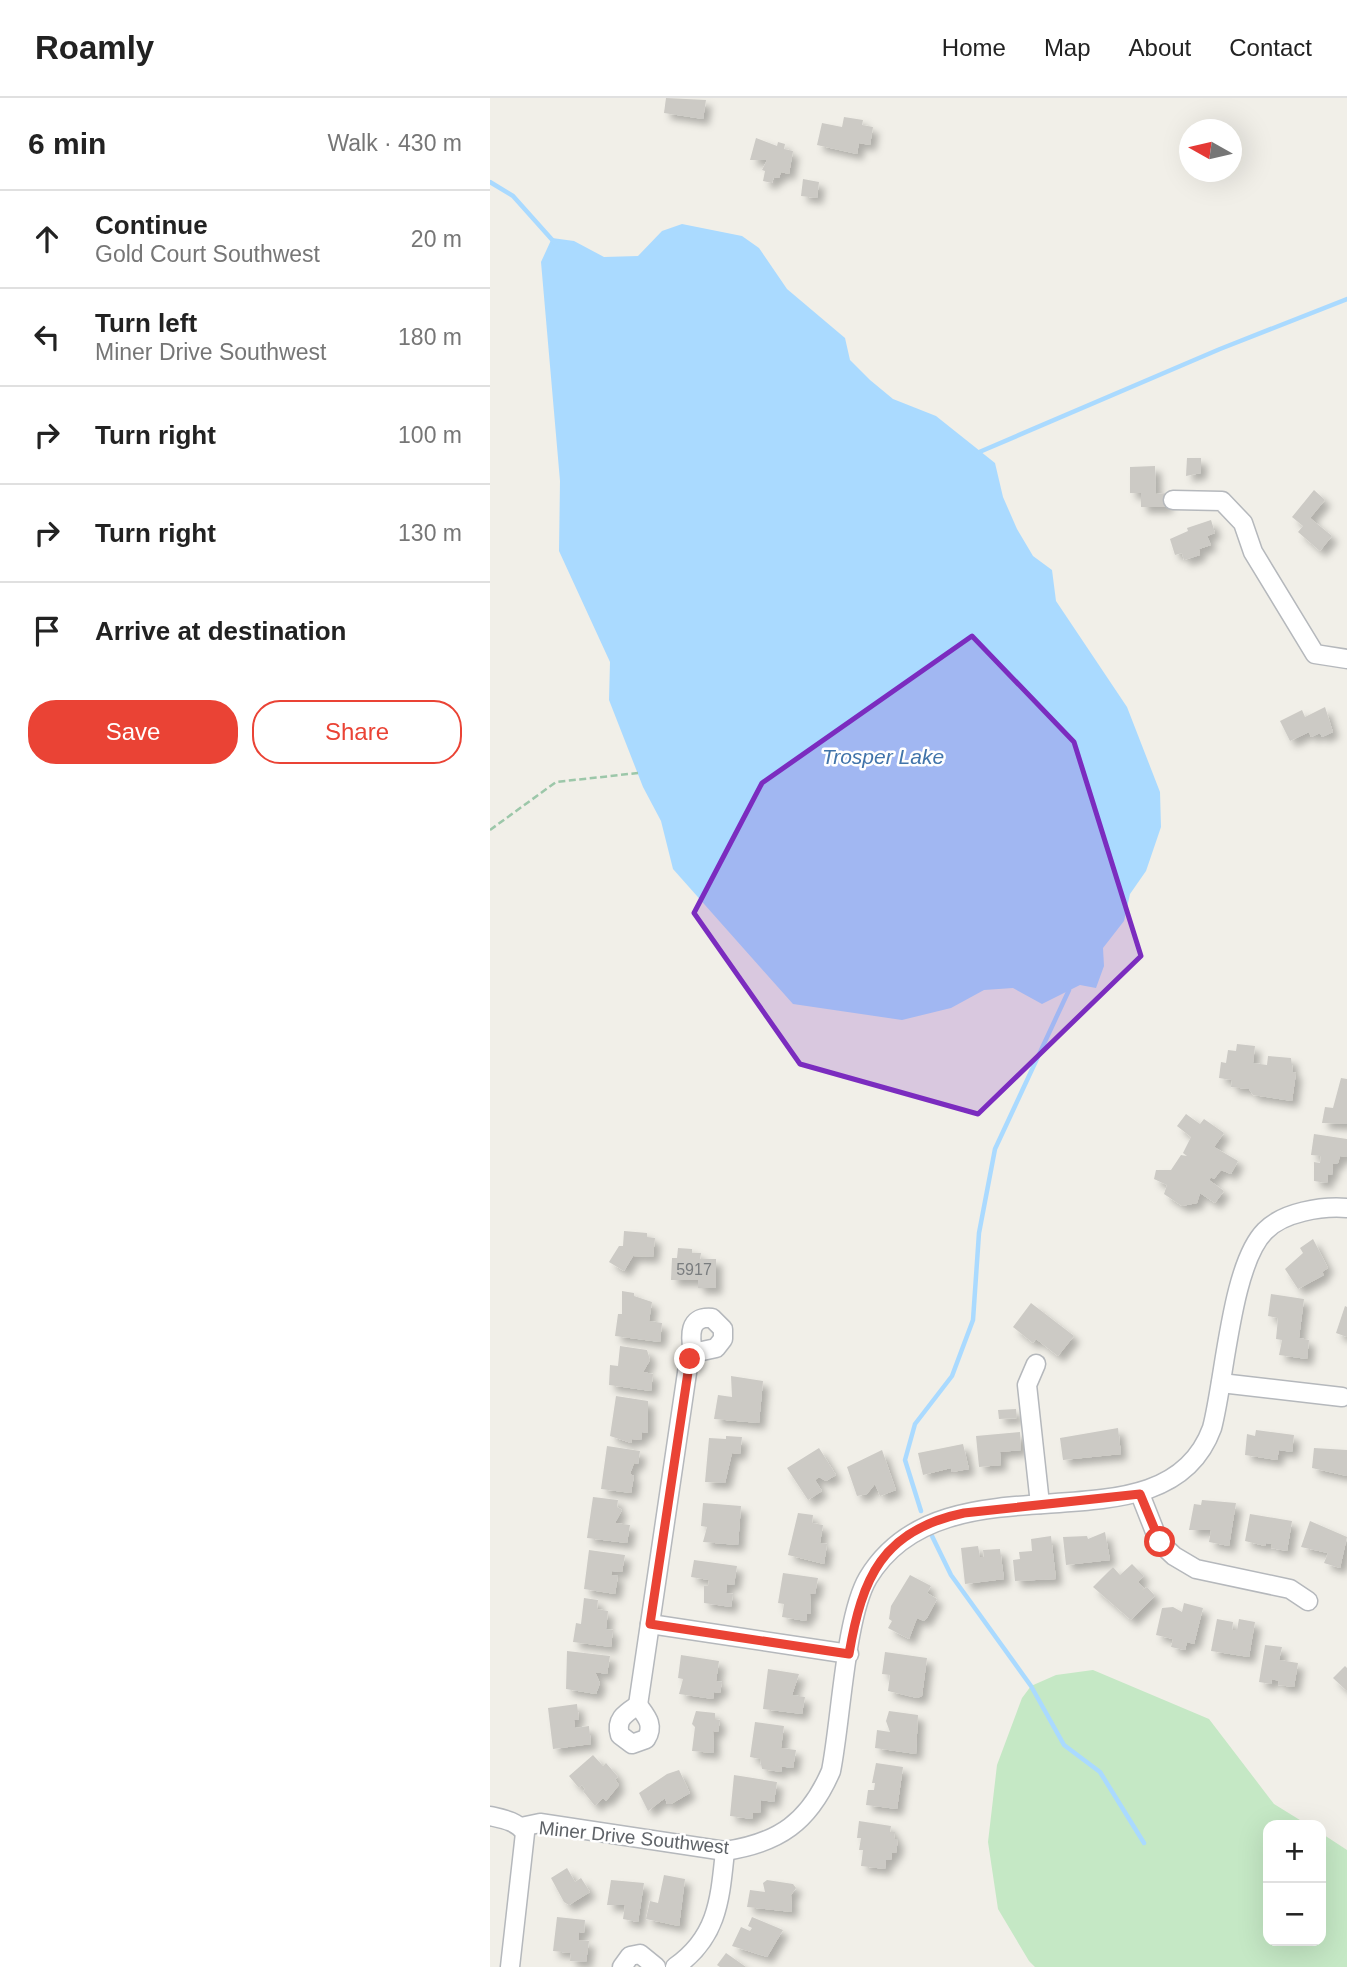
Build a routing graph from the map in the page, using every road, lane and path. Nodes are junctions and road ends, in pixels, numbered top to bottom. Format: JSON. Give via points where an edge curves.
{"nodes":[{"id":1,"x":1173,"y":500,"type":"dead end"},
{"id":2,"x":1347,"y":659,"type":"edge"},
{"id":3,"x":638,"y":773,"type":"dead end"},
{"id":4,"x":490,"y":830,"type":"edge"},
{"id":5,"x":1347,"y":1208,"type":"edge"},
{"id":6,"x":694,"y":1353,"type":"dead end"},
{"id":7,"x":1036,"y":1364,"type":"dead end"},
{"id":8,"x":1221,"y":1383,"type":"junction"},
{"id":9,"x":1342,"y":1397,"type":"dead end"},
{"id":10,"x":1140,"y":1494,"type":"junction"},
{"id":11,"x":1040,"y":1504,"type":"junction"},
{"id":12,"x":1308,"y":1601,"type":"dead end"},
{"id":13,"x":650,"y":1624,"type":"junction"},
{"id":14,"x":849,"y":1654,"type":"junction"},
{"id":15,"x":638,"y":1705,"type":"dead end"},
{"id":16,"x":490,"y":1815,"type":"edge"},
{"id":17,"x":521,"y":1827,"type":"junction"},
{"id":18,"x":725,"y":1851,"type":"junction"},
{"id":19,"x":510,"y":1967,"type":"edge"},
{"id":20,"x":622,"y":1967,"type":"edge"},
{"id":21,"x":656,"y":1967,"type":"edge"},
{"id":22,"x":676,"y":1967,"type":"edge"}],
"edges":[{"from":1,"to":2,"type":"street","via":[[1222,501],[1242,523],[1253,552],[1315,654]]},
{"from":3,"to":4,"type":"path","via":[[556,782]]},
{"from":5,"to":8,"type":"street","name":"Miner Drive Southwest","via":[[1295,1213],[1266,1230],[1248,1257]]},
{"from":6,"to":13,"type":"street","via":[[688,1366]]},
{"from":7,"to":11,"type":"street","via":[[1027,1385]]},
{"from":8,"to":9,"type":"street"},
{"from":8,"to":10,"type":"street","name":"Miner Drive Southwest","via":[[1202,1452],[1178,1476]]},
{"from":10,"to":11,"type":"street","name":"Miner Drive Southwest"},
{"from":10,"to":12,"type":"street","via":[[1160,1542],[1174,1556],[1196,1569],[1290,1588]]},
{"from":11,"to":14,"type":"street","name":"Miner Drive Southwest","via":[[951,1516],[904,1538],[867,1580]]},
{"from":13,"to":14,"type":"street"},
{"from":13,"to":15,"type":"street"},
{"from":14,"to":18,"type":"street","name":"Miner Drive Southwest","via":[[836,1747],[821,1795],[800,1820],[778,1836],[752,1847]]},
{"from":16,"to":17,"type":"street"},
{"from":17,"to":18,"type":"street","name":"Miner Drive Southwest","via":[[540,1823]]},
{"from":17,"to":19,"type":"street","via":[[526,1844]]},
{"from":18,"to":22,"type":"street","via":[[712,1926],[693,1954]]},
{"from":20,"to":21,"type":"street","via":[[630,1956],[640,1954]]}]}
